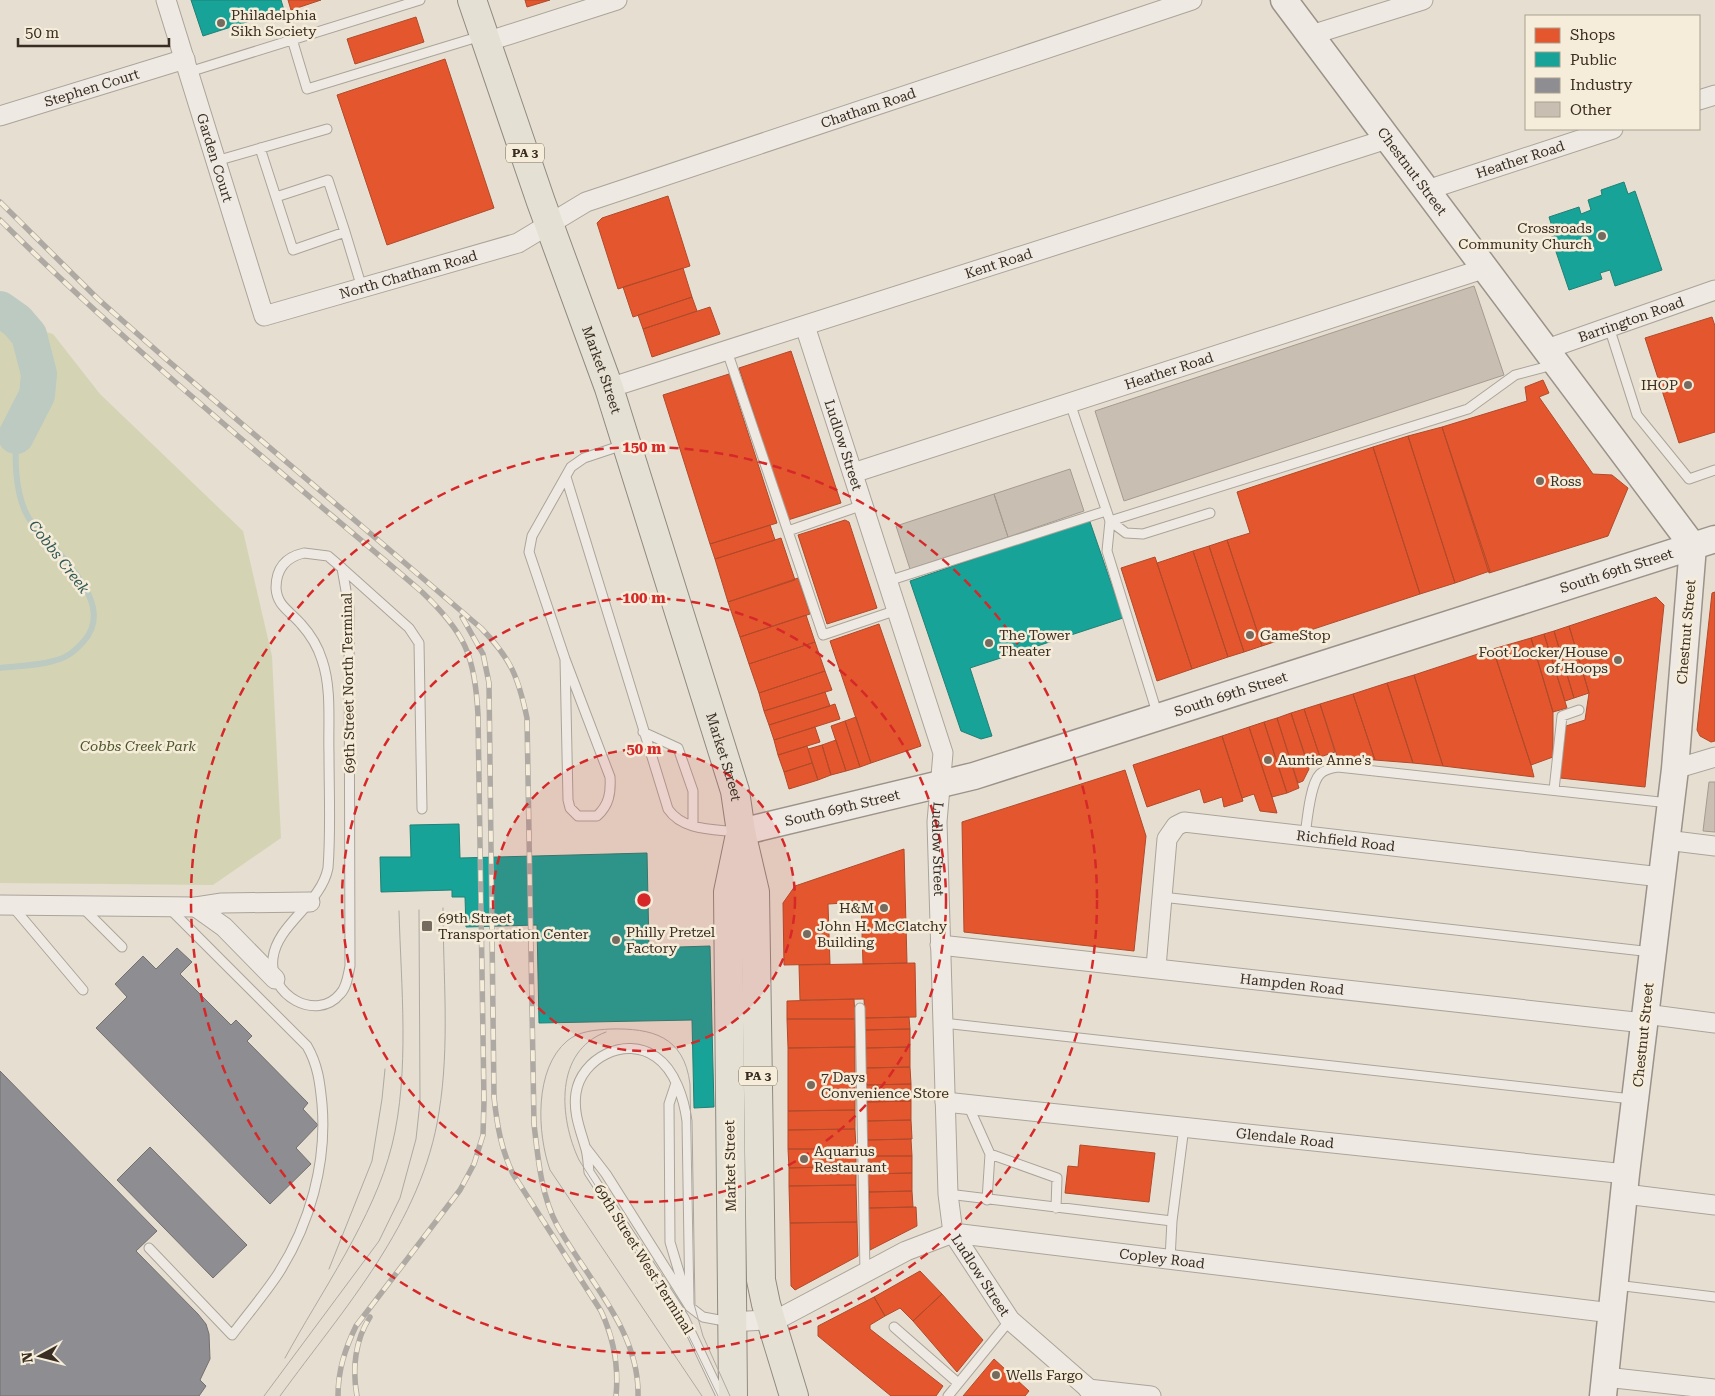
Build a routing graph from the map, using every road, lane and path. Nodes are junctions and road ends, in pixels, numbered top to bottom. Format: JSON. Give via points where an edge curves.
{"nodes":[{"id":1,"x":166,"y":0,"type":"edge"},
{"id":2,"x":420,"y":0,"type":"edge"},
{"id":3,"x":472,"y":0,"type":"edge"},
{"id":4,"x":617,"y":0,"type":"edge"},
{"id":5,"x":1192,"y":0,"type":"edge"},
{"id":6,"x":1284,"y":0,"type":"edge"},
{"id":7,"x":1423,"y":0,"type":"edge"},
{"id":8,"x":1311,"y":35,"type":"junction"},
{"id":9,"x":485,"y":38,"type":"junction"},
{"id":10,"x":292,"y":39,"type":"junction"},
{"id":11,"x":187,"y":65,"type":"junction"},
{"id":12,"x":1715,"y":95,"type":"edge"},
{"id":13,"x":1700,"y":100,"type":"edge"},
{"id":14,"x":0,"y":116,"type":"edge"},
{"id":15,"x":327,"y":129,"type":"dead end"},
{"id":16,"x":1610,"y":130,"type":"edge"},
{"id":17,"x":1387,"y":139,"type":"junction"},
{"id":18,"x":260,"y":148,"type":"junction"},
{"id":19,"x":216,"y":160,"type":"junction"},
{"id":20,"x":1427,"y":190,"type":"junction"},
{"id":21,"x":276,"y":197,"type":"junction"},
{"id":22,"x":549,"y":224,"type":"junction"},
{"id":23,"x":345,"y":232,"type":"junction"},
{"id":24,"x":1486,"y":268,"type":"junction"},
{"id":25,"x":362,"y":288,"type":"junction"},
{"id":26,"x":1715,"y":290,"type":"edge"},
{"id":27,"x":264,"y":316,"type":"joint"},
{"id":28,"x":805,"y":326,"type":"junction"},
{"id":29,"x":1609,"y":327,"type":"junction"},
{"id":30,"x":727,"y":351,"type":"junction"},
{"id":31,"x":1552,"y":356,"type":"junction"},
{"id":32,"x":609,"y":388,"type":"junction"},
{"id":33,"x":1070,"y":403,"type":"junction"},
{"id":34,"x":627,"y":444,"type":"junction"},
{"id":35,"x":1715,"y":470,"type":"edge"},
{"id":36,"x":853,"y":473,"type":"junction"},
{"id":37,"x":566,"y":477,"type":"junction"},
{"id":38,"x":863,"y":505,"type":"junction"},
{"id":39,"x":1106,"y":511,"type":"junction"},
{"id":40,"x":1210,"y":513,"type":"dead end"},
{"id":41,"x":1110,"y":521,"type":"junction"},
{"id":42,"x":788,"y":531,"type":"junction"},
{"id":43,"x":1704,"y":542,"type":"edge"},
{"id":44,"x":342,"y":568,"type":"junction"},
{"id":45,"x":888,"y":581,"type":"junction"},
{"id":46,"x":897,"y":610,"type":"junction"},
{"id":47,"x":565,"y":659,"type":"junction"},
{"id":48,"x":1578,"y":710,"type":"dead end"},
{"id":49,"x":1159,"y":717,"type":"junction"},
{"id":50,"x":643,"y":732,"type":"junction"},
{"id":51,"x":1715,"y":757,"type":"edge"},
{"id":52,"x":1675,"y":769,"type":"junction"},
{"id":53,"x":940,"y":784,"type":"junction"},
{"id":54,"x":1554,"y":790,"type":"junction"},
{"id":55,"x":1670,"y":803,"type":"junction"},
{"id":56,"x":422,"y":808,"type":"dead end"},
{"id":57,"x":693,"y":826,"type":"junction"},
{"id":58,"x":740,"y":832,"type":"junction"},
{"id":59,"x":1305,"y":836,"type":"junction"},
{"id":60,"x":1666,"y":840,"type":"junction"},
{"id":61,"x":1715,"y":846,"type":"edge"},
{"id":62,"x":1661,"y":877,"type":"junction"},
{"id":63,"x":1162,"y":897,"type":"junction"},
{"id":64,"x":310,"y":902,"type":"junction"},
{"id":65,"x":5,"y":905,"type":"edge"},
{"id":66,"x":80,"y":905,"type":"junction"},
{"id":67,"x":168,"y":907,"type":"junction"},
{"id":68,"x":196,"y":907,"type":"junction"},
{"id":69,"x":940,"y":945,"type":"junction"},
{"id":70,"x":122,"y":947,"type":"dead end"},
{"id":71,"x":1652,"y":952,"type":"junction"},
{"id":72,"x":1156,"y":967,"type":"junction"},
{"id":73,"x":275,"y":979,"type":"junction"},
{"id":74,"x":83,"y":990,"type":"dead end"},
{"id":75,"x":860,"y":1008,"type":"dead end"},
{"id":76,"x":1644,"y":1018,"type":"junction"},
{"id":77,"x":942,"y":1023,"type":"junction"},
{"id":78,"x":1715,"y":1023,"type":"edge"},
{"id":79,"x":676,"y":1083,"type":"junction"},
{"id":80,"x":1635,"y":1099,"type":"junction"},
{"id":81,"x":945,"y":1102,"type":"junction"},
{"id":82,"x":968,"y":1104,"type":"junction"},
{"id":83,"x":1184,"y":1127,"type":"junction"},
{"id":84,"x":586,"y":1148,"type":"junction"},
{"id":85,"x":990,"y":1154,"type":"junction"},
{"id":86,"x":1626,"y":1184,"type":"junction"},
{"id":87,"x":948,"y":1194,"type":"junction"},
{"id":88,"x":987,"y":1200,"type":"junction"},
{"id":89,"x":1715,"y":1205,"type":"edge"},
{"id":90,"x":1056,"y":1208,"type":"junction"},
{"id":91,"x":1172,"y":1221,"type":"junction"},
{"id":92,"x":953,"y":1233,"type":"junction"},
{"id":93,"x":149,"y":1248,"type":"dead end"},
{"id":94,"x":1170,"y":1259,"type":"junction"},
{"id":95,"x":865,"y":1273,"type":"junction"},
{"id":96,"x":1615,"y":1285,"type":"junction"},
{"id":97,"x":1715,"y":1298,"type":"edge"},
{"id":98,"x":690,"y":1307,"type":"junction"},
{"id":99,"x":1612,"y":1313,"type":"junction"},
{"id":100,"x":771,"y":1320,"type":"junction"},
{"id":101,"x":1010,"y":1320,"type":"junction"},
{"id":102,"x":732,"y":1322,"type":"junction"},
{"id":103,"x":894,"y":1327,"type":"dead end"},
{"id":104,"x":958,"y":1383,"type":"junction"},
{"id":105,"x":1604,"y":1386,"type":"edge"},
{"id":106,"x":1715,"y":1390,"type":"edge"},
{"id":107,"x":1092,"y":1392,"type":"edge"},
{"id":108,"x":722,"y":1396,"type":"edge"},
{"id":109,"x":733,"y":1396,"type":"edge"},
{"id":110,"x":794,"y":1396,"type":"edge"},
{"id":111,"x":948,"y":1396,"type":"edge"},
{"id":112,"x":1151,"y":1396,"type":"edge"}],
"edges":[{"from":1,"to":11,"type":"street","name":"Garden Court"},
{"from":2,"to":10,"type":"lane"},
{"from":3,"to":9,"type":"main road","name":"Market Street","number":"PA 3"},
{"from":4,"to":9,"type":"street"},
{"from":5,"to":22,"type":"street","name":"Chatham Road","via":[[586,202]]},
{"from":6,"to":8,"type":"street","name":"Chestnut Street"},
{"from":7,"to":8,"type":"street"},
{"from":8,"to":17,"type":"street","name":"Chestnut Street"},
{"from":9,"to":10,"type":"lane","via":[[307,89]]},
{"from":9,"to":22,"type":"main road","name":"Market Street","number":"PA 3"},
{"from":10,"to":11,"type":"lane"},
{"from":11,"to":14,"type":"street","name":"Stephen Court"},
{"from":11,"to":19,"type":"street","name":"Garden Court"},
{"from":12,"to":13,"type":"street"},
{"from":15,"to":18,"type":"lane"},
{"from":16,"to":20,"type":"street","name":"Heather Road"},
{"from":17,"to":20,"type":"street","name":"Chestnut Street"},
{"from":17,"to":28,"type":"street","name":"Kent Road"},
{"from":18,"to":19,"type":"lane"},
{"from":18,"to":21,"type":"lane"},
{"from":19,"to":27,"type":"street","name":"Garden Court"},
{"from":20,"to":24,"type":"street","name":"Chestnut Street"},
{"from":21,"to":23,"type":"lane","via":[[328,180]]},
{"from":21,"to":23,"type":"lane","via":[[293,250]]},
{"from":22,"to":25,"type":"street","name":"North Chatham Road","via":[[518,243]]},
{"from":22,"to":32,"type":"main road","name":"Market Street","number":"PA 3"},
{"from":23,"to":25,"type":"lane"},
{"from":24,"to":31,"type":"street","name":"Chestnut Street"},
{"from":24,"to":33,"type":"street","name":"Heather Road"},
{"from":25,"to":27,"type":"street","name":"North Chatham Road"},
{"from":26,"to":29,"type":"street","name":"Barrington Road"},
{"from":28,"to":30,"type":"street","name":"Kent Road"},
{"from":28,"to":36,"type":"street","name":"Ludlow Street"},
{"from":29,"to":31,"type":"street","name":"Barrington Road"},
{"from":29,"to":35,"type":"lane","via":[[1637,415],[1689,479]]},
{"from":30,"to":32,"type":"street","name":"Kent Road"},
{"from":30,"to":42,"type":"lane"},
{"from":31,"to":41,"type":"lane","via":[[1515,375],[1468,409]]},
{"from":31,"to":43,"type":"street","name":"Chestnut Street"},
{"from":32,"to":34,"type":"main road","name":"Market Street","number":"PA 3"},
{"from":33,"to":36,"type":"street","name":"Heather Road"},
{"from":33,"to":39,"type":"lane"},
{"from":34,"to":37,"type":"lane","via":[[576,462]]},
{"from":34,"to":58,"type":"main road","name":"Market Street","number":"PA 3","via":[[727,763],[735,791]]},
{"from":36,"to":38,"type":"street","name":"Ludlow Street"},
{"from":37,"to":47,"type":"lane","via":[[532,536],[529,552]]},
{"from":37,"to":50,"type":"lane"},
{"from":38,"to":42,"type":"lane"},
{"from":38,"to":45,"type":"street","name":"Ludlow Street"},
{"from":39,"to":41,"type":"lane"},
{"from":39,"to":45,"type":"lane"},
{"from":40,"to":41,"type":"lane","via":[[1143,534],[1126,532]]},
{"from":41,"to":49,"type":"lane","via":[[1107,551]]},
{"from":42,"to":46,"type":"lane","via":[[823,635]]},
{"from":43,"to":49,"type":"street","name":"South 69th Street"},
{"from":43,"to":52,"type":"street","name":"Chestnut Street"},
{"from":44,"to":56,"type":"lane","via":[[409,628],[419,643]]},
{"from":44,"to":64,"type":"lane","name":"69th Street North Terminal","via":[[328,556],[304,553],[285,561],[277,577],[282,607],[300,622],[309,635],[322,660],[326,678],[330,851],[327,876]]},
{"from":44,"to":73,"type":"lane","name":"69th Street North Terminal","via":[[349,608],[350,966],[340,995],[324,1003],[307,1004],[291,999]]},
{"from":45,"to":46,"type":"street","name":"Ludlow Street"},
{"from":46,"to":53,"type":"street","name":"Ludlow Street","via":[[943,753]]},
{"from":47,"to":47,"type":"lane","via":[[568,800],[570,808],[578,816],[597,816],[608,800],[610,777]]},
{"from":48,"to":54,"type":"lane","via":[[1562,716]]},
{"from":49,"to":53,"type":"street","name":"South 69th Street"},
{"from":50,"to":57,"type":"lane","via":[[668,808],[674,817]]},
{"from":50,"to":57,"type":"lane","via":[[678,748],[693,791]]},
{"from":51,"to":52,"type":"street"},
{"from":52,"to":55,"type":"street","name":"Chestnut Street"},
{"from":53,"to":58,"type":"street","name":"South 69th Street"},
{"from":53,"to":69,"type":"street","name":"Ludlow Street","via":[[937,822]]},
{"from":54,"to":55,"type":"lane"},
{"from":54,"to":59,"type":"lane","via":[[1338,767],[1327,769],[1314,783]]},
{"from":55,"to":60,"type":"street","name":"Chestnut Street"},
{"from":57,"to":58,"type":"lane"},
{"from":58,"to":100,"type":"main road","name":"Market Street","number":"PA 3","via":[[755,892],[761,1270]]},
{"from":58,"to":102,"type":"main road","name":"Market Street","number":"PA 3","via":[[728,892]]},
{"from":59,"to":62,"type":"street","name":"Richfield Road"},
{"from":59,"to":63,"type":"street","name":"Richfield Road","via":[[1184,822],[1176,826],[1167,839]]},
{"from":60,"to":61,"type":"street"},
{"from":60,"to":62,"type":"street","name":"Chestnut Street"},
{"from":62,"to":71,"type":"street","name":"Chestnut Street"},
{"from":63,"to":71,"type":"lane"},
{"from":63,"to":72,"type":"street","name":"Richfield Road"},
{"from":64,"to":68,"type":"street","via":[[222,903]]},
{"from":64,"to":73,"type":"lane","name":"69th Street North Terminal","via":[[278,941],[272,960]]},
{"from":65,"to":66,"type":"street"},
{"from":65,"to":74,"type":"lane"},
{"from":66,"to":67,"type":"street"},
{"from":66,"to":70,"type":"lane"},
{"from":67,"to":68,"type":"street"},
{"from":67,"to":93,"type":"lane","via":[[307,1046],[320,1079],[323,1141],[321,1164],[310,1203],[292,1248],[278,1274],[232,1335]]},
{"from":68,"to":73,"type":"street","via":[[224,927]]},
{"from":69,"to":72,"type":"street","name":"Hampden Road"},
{"from":69,"to":77,"type":"street","name":"Ludlow Street"},
{"from":71,"to":76,"type":"street","name":"Chestnut Street"},
{"from":72,"to":76,"type":"street","name":"Hampden Road"},
{"from":75,"to":95,"type":"lane"},
{"from":76,"to":78,"type":"street","name":"Hampden Road"},
{"from":76,"to":80,"type":"street","name":"Chestnut Street"},
{"from":77,"to":80,"type":"lane"},
{"from":77,"to":81,"type":"street","name":"Ludlow Street"},
{"from":79,"to":84,"type":"lane","name":"69th Street West Terminal","via":[[663,1063],[649,1052],[616,1050],[597,1058],[582,1074],[576,1094],[577,1118]]},
{"from":79,"to":98,"type":"lane","name":"69th Street West Terminal","via":[[688,1121]]},
{"from":79,"to":98,"type":"lane","name":"69th Street West Terminal","via":[[669,1104],[670,1242]]},
{"from":80,"to":86,"type":"street","name":"Chestnut Street"},
{"from":81,"to":82,"type":"street","name":"Glendale Road"},
{"from":81,"to":87,"type":"street","name":"Ludlow Street"},
{"from":82,"to":83,"type":"street","name":"Glendale Road"},
{"from":82,"to":85,"type":"lane"},
{"from":83,"to":86,"type":"street","name":"Glendale Road"},
{"from":83,"to":91,"type":"lane"},
{"from":84,"to":98,"type":"lane","name":"69th Street West Terminal"},
{"from":84,"to":108,"type":"lane","name":"69th Street West Terminal","via":[[589,1172],[684,1318]]},
{"from":85,"to":88,"type":"lane"},
{"from":85,"to":90,"type":"lane","via":[[1057,1178]]},
{"from":86,"to":89,"type":"street","name":"Glendale Road"},
{"from":86,"to":96,"type":"street","name":"Chestnut Street"},
{"from":87,"to":88,"type":"lane"},
{"from":87,"to":92,"type":"street","name":"Ludlow Street"},
{"from":88,"to":90,"type":"lane"},
{"from":90,"to":91,"type":"lane"},
{"from":91,"to":94,"type":"lane"},
{"from":92,"to":94,"type":"street","name":"Copley Road"},
{"from":92,"to":95,"type":"street","name":"Copley Road","via":[[906,1251]]},
{"from":92,"to":101,"type":"street","name":"Ludlow Street"},
{"from":94,"to":99,"type":"street","name":"Copley Road"},
{"from":95,"to":100,"type":"street","name":"Copley Road","via":[[793,1312]]},
{"from":96,"to":97,"type":"lane"},
{"from":96,"to":99,"type":"street","name":"Chestnut Street"},
{"from":98,"to":102,"type":"lane","name":"69th Street West Terminal","via":[[709,1320]]},
{"from":99,"to":105,"type":"street","name":"Chestnut Street"},
{"from":100,"to":102,"type":"street","name":"Copley Road"},
{"from":100,"to":110,"type":"main road","number":"PA 3"},
{"from":101,"to":104,"type":"lane"},
{"from":101,"to":107,"type":"street","name":"Ludlow Street"},
{"from":102,"to":109,"type":"main road","number":"PA 3"},
{"from":103,"to":104,"type":"lane"},
{"from":104,"to":111,"type":"lane"},
{"from":105,"to":106,"type":"street"},
{"from":107,"to":112,"type":"street"}]}
